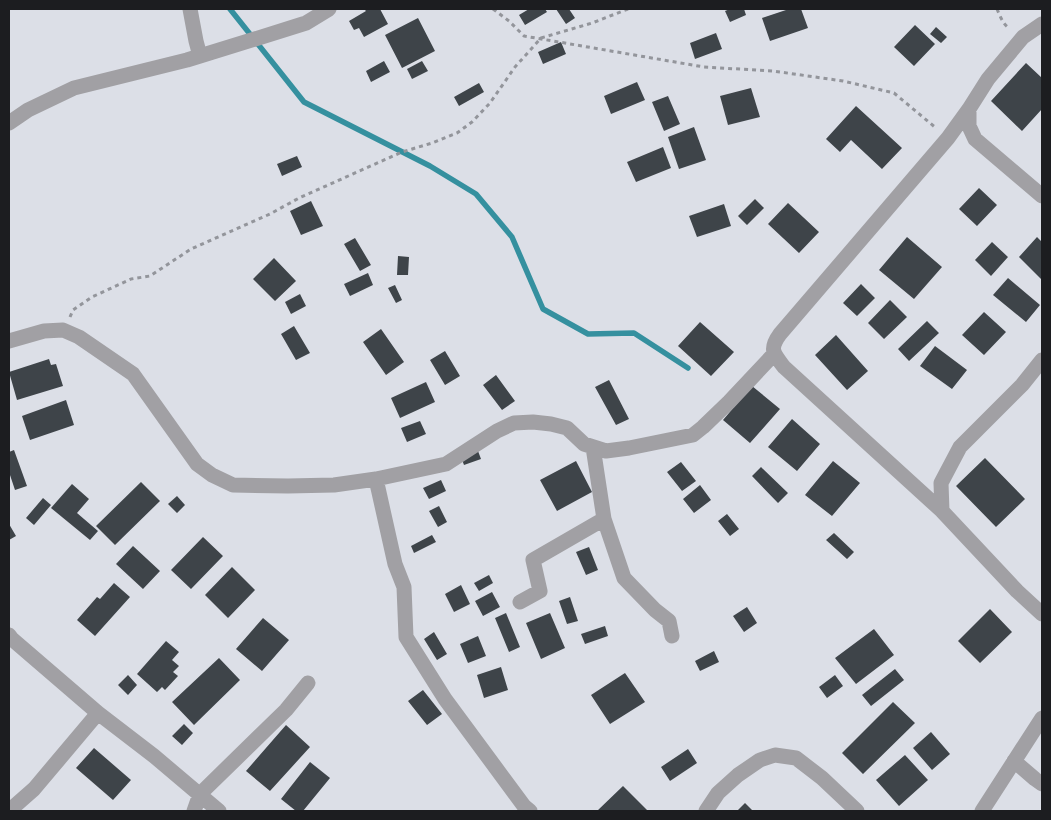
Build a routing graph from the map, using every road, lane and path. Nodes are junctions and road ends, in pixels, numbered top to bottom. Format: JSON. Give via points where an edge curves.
{"nodes":[{"id":1,"x":190,"y":9,"type":"edge"},
{"id":2,"x":329,"y":9,"type":"edge"},
{"id":3,"x":493,"y":9,"type":"edge"},
{"id":4,"x":628,"y":9,"type":"edge"},
{"id":5,"x":997,"y":9,"type":"edge"},
{"id":6,"x":1042,"y":24,"type":"edge"},
{"id":7,"x":1022,"y":36,"type":"junction"},
{"id":8,"x":541,"y":38,"type":"junction"},
{"id":9,"x":200,"y":56,"type":"junction"},
{"id":10,"x":969,"y":109,"type":"junction"},
{"id":11,"x":9,"y":123,"type":"edge"},
{"id":12,"x":948,"y":138,"type":"junction"},
{"id":13,"x":1042,"y":196,"type":"edge"},
{"id":14,"x":63,"y":330,"type":"junction"},
{"id":15,"x":9,"y":341,"type":"edge"},
{"id":16,"x":774,"y":354,"type":"junction"},
{"id":17,"x":1042,"y":360,"type":"edge"},
{"id":18,"x":593,"y":447,"type":"junction"},
{"id":19,"x":376,"y":479,"type":"junction"},
{"id":20,"x":942,"y":511,"type":"junction"},
{"id":21,"x":604,"y":519,"type":"junction"},
{"id":22,"x":520,"y":602,"type":"dead end"},
{"id":23,"x":1042,"y":614,"type":"edge"},
{"id":24,"x":9,"y":635,"type":"edge"},
{"id":25,"x":672,"y":636,"type":"dead end"},
{"id":26,"x":308,"y":683,"type":"dead end"},
{"id":27,"x":98,"y":713,"type":"junction"},
{"id":28,"x":1042,"y":718,"type":"edge"},
{"id":29,"x":1014,"y":761,"type":"junction"},
{"id":30,"x":1042,"y":784,"type":"edge"},
{"id":31,"x":200,"y":794,"type":"junction"},
{"id":32,"x":9,"y":811,"type":"edge"},
{"id":33,"x":194,"y":811,"type":"edge"},
{"id":34,"x":220,"y":811,"type":"edge"},
{"id":35,"x":530,"y":811,"type":"edge"},
{"id":36,"x":706,"y":811,"type":"edge"},
{"id":37,"x":857,"y":811,"type":"edge"},
{"id":38,"x":982,"y":811,"type":"edge"}],
"edges":[{"from":1,"to":9,"type":"street"},
{"from":2,"to":9,"type":"street","via":[[306,23]]},
{"from":3,"to":8,"type":"path","via":[[524,36]]},
{"from":4,"to":8,"type":"path"},
{"from":5,"to":7,"type":"path","via":[[1007,27]]},
{"from":6,"to":7,"type":"street"},
{"from":7,"to":10,"type":"street"},
{"from":8,"to":12,"type":"path","via":[[704,67],[844,80],[894,92]]},
{"from":8,"to":14,"type":"path","via":[[515,67],[490,103],[457,133],[402,152],[299,198],[191,248],[150,276],[131,279],[92,297],[73,310]]},
{"from":9,"to":11,"type":"street","via":[[74,88]]},
{"from":10,"to":12,"type":"street"},
{"from":10,"to":13,"type":"street","via":[[969,126],[976,139]]},
{"from":12,"to":16,"type":"street","via":[[780,334],[774,342]]},
{"from":14,"to":15,"type":"street","via":[[44,331]]},
{"from":14,"to":19,"type":"street","via":[[79,337],[133,374],[197,464],[233,485],[334,485]]},
{"from":16,"to":18,"type":"street","via":[[693,435],[606,451]]},
{"from":16,"to":20,"type":"street"},
{"from":17,"to":20,"type":"street","via":[[960,447],[941,483]]},
{"from":18,"to":19,"type":"street","via":[[584,444],[568,428],[533,422],[514,423],[446,464]]},
{"from":18,"to":21,"type":"street"},
{"from":19,"to":35,"type":"street","via":[[395,564],[404,587],[406,637],[445,699]]},
{"from":20,"to":23,"type":"street"},
{"from":21,"to":22,"type":"street","via":[[533,560],[540,591]]},
{"from":21,"to":25,"type":"street","via":[[624,578],[668,621]]},
{"from":24,"to":27,"type":"street"},
{"from":26,"to":31,"type":"street","via":[[286,710]]},
{"from":27,"to":31,"type":"street"},
{"from":27,"to":32,"type":"street","via":[[34,789]]},
{"from":28,"to":29,"type":"street"},
{"from":29,"to":30,"type":"street"},
{"from":29,"to":38,"type":"street"},
{"from":31,"to":33,"type":"street"},
{"from":31,"to":34,"type":"street"},
{"from":36,"to":37,"type":"street","via":[[718,793],[738,774],[760,760],[776,755],[796,758]]}]}
